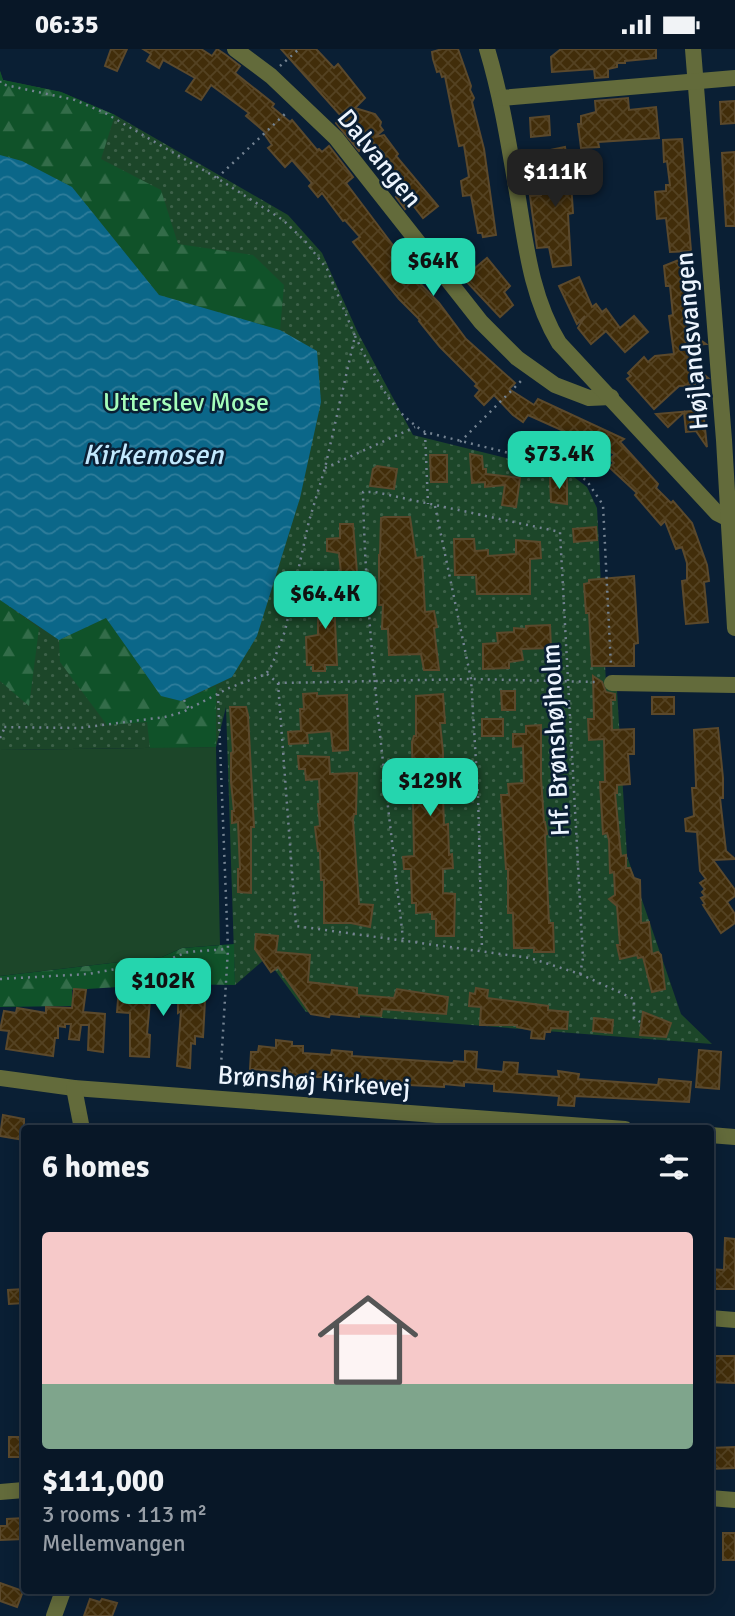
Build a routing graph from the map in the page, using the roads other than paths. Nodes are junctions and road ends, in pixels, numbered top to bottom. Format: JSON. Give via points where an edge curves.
{"nodes":[{"id":1,"x":235,"y":49,"type":"edge"},
{"id":2,"x":486,"y":49,"type":"edge"},
{"id":3,"x":693,"y":49,"type":"edge"},
{"id":4,"x":735,"y":78,"type":"edge"},
{"id":5,"x":696,"y":81,"type":"junction"},
{"id":6,"x":501,"y":98,"type":"junction"},
{"id":7,"x":611,"y":397,"type":"junction"},
{"id":8,"x":729,"y":519,"type":"junction"},
{"id":9,"x":733,"y":543,"type":"edge"},
{"id":10,"x":735,"y":628,"type":"edge"},
{"id":11,"x":612,"y":683,"type":"road end"},
{"id":12,"x":735,"y":684,"type":"edge"},
{"id":13,"x":0,"y":1078,"type":"edge"},
{"id":14,"x":74,"y":1088,"type":"junction"},
{"id":15,"x":81,"y":1125,"type":"edge"},
{"id":16,"x":571,"y":1125,"type":"edge"},
{"id":17,"x":714,"y":1135,"type":"edge"},
{"id":18,"x":735,"y":1137,"type":"edge"},
{"id":19,"x":714,"y":1318,"type":"edge"},
{"id":20,"x":735,"y":1320,"type":"edge"},
{"id":21,"x":21,"y":1490,"type":"edge"},
{"id":22,"x":0,"y":1492,"type":"edge"},
{"id":23,"x":714,"y":1498,"type":"edge"},
{"id":24,"x":735,"y":1500,"type":"edge"},
{"id":25,"x":62,"y":1594,"type":"edge"},
{"id":26,"x":54,"y":1616,"type":"edge"}],
"edges":[{"from":1,"to":7,"type":"street","name":"Dalvangen","via":[[336,138],[481,322],[532,371],[589,398]]},
{"from":2,"to":6,"type":"street"},
{"from":3,"to":5,"type":"street","name":"Højlandsvangen"},
{"from":4,"to":5,"type":"street"},
{"from":5,"to":6,"type":"street"},
{"from":5,"to":8,"type":"street","name":"Højlandsvangen"},
{"from":6,"to":7,"type":"street","via":[[540,305],[559,343]]},
{"from":7,"to":8,"type":"street","via":[[717,513]]},
{"from":8,"to":9,"type":"street","name":"Højlandsvangen"},
{"from":9,"to":10,"type":"street","name":"Højlandsvangen"},
{"from":11,"to":12,"type":"street"},
{"from":13,"to":14,"type":"street","name":"Brønshøj Kirkevej"},
{"from":14,"to":15,"type":"street"},
{"from":14,"to":16,"type":"street","name":"Brønshøj Kirkevej"},
{"from":17,"to":18,"type":"street"},
{"from":19,"to":20,"type":"street"},
{"from":21,"to":22,"type":"street"},
{"from":23,"to":24,"type":"street"},
{"from":25,"to":26,"type":"street"}]}
